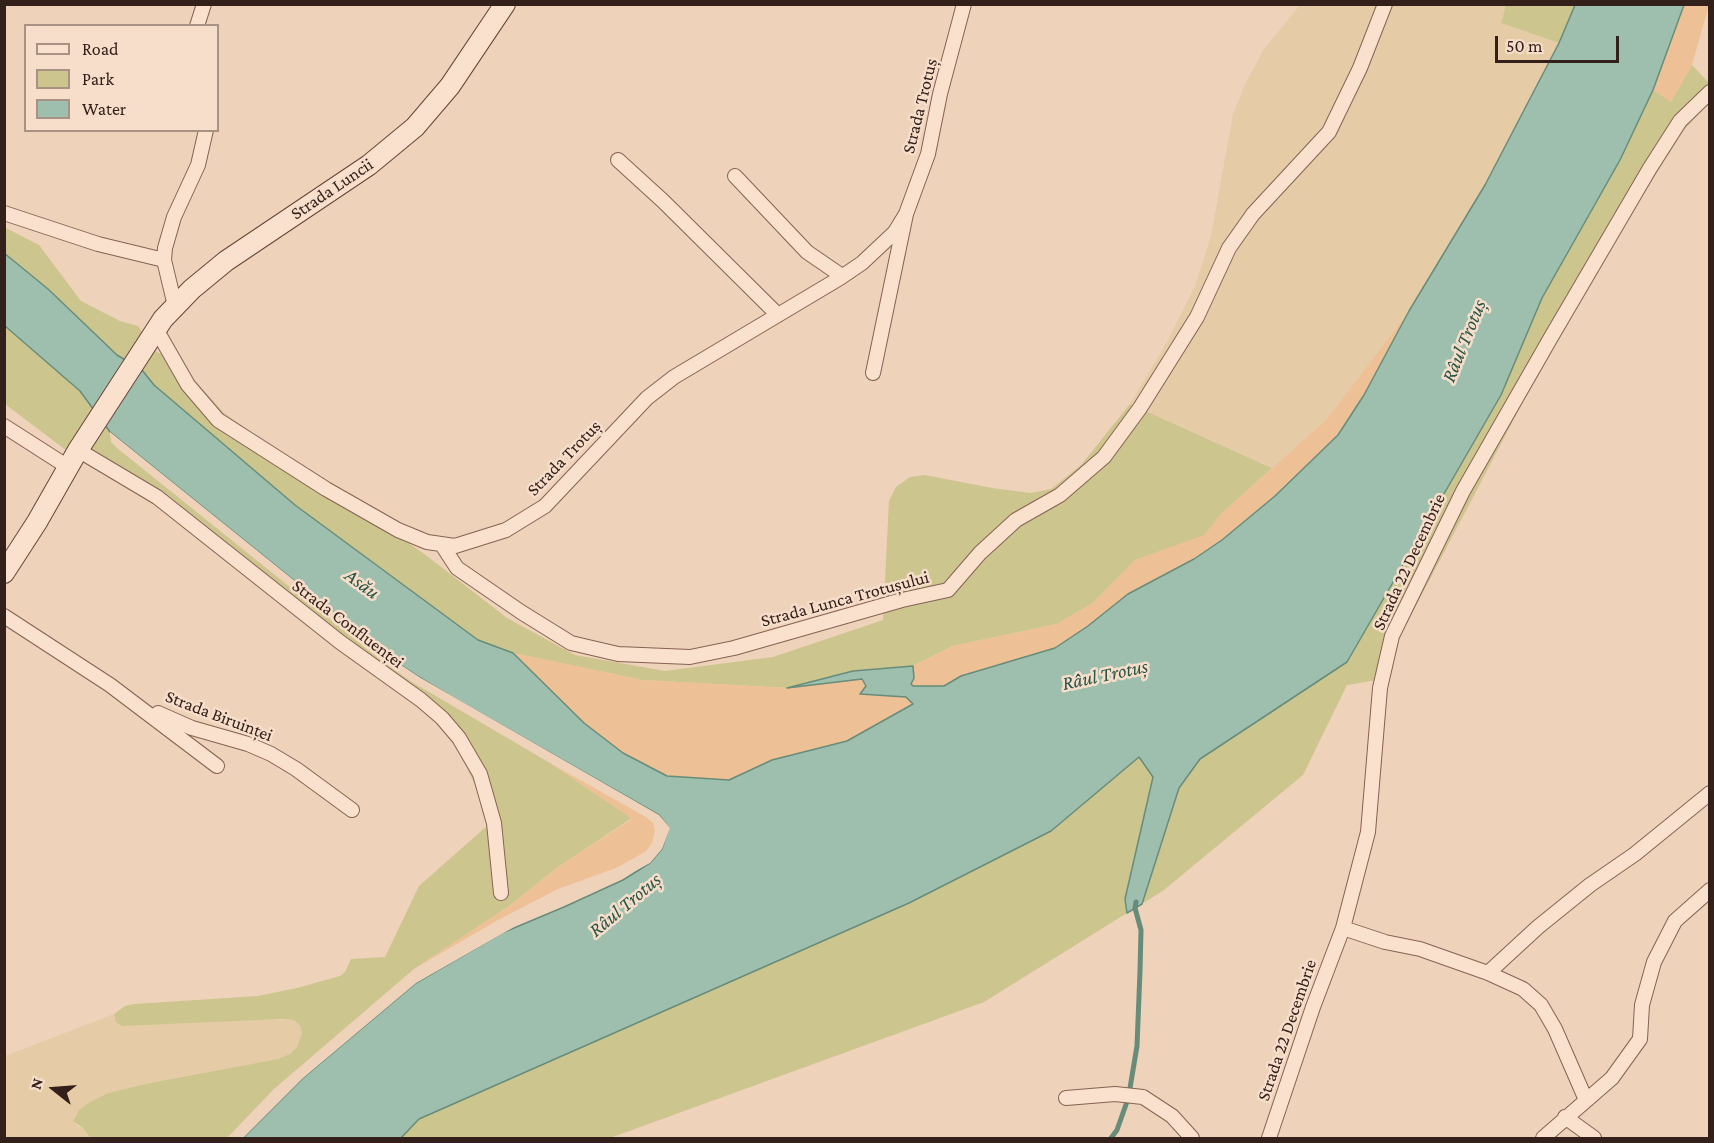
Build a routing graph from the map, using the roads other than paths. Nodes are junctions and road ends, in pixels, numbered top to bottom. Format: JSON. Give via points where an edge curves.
{"nodes":[{"id":1,"x":204,"y":4,"type":"edge"},
{"id":2,"x":506,"y":4,"type":"edge"},
{"id":3,"x":964,"y":4,"type":"edge"},
{"id":4,"x":1385,"y":4,"type":"edge"},
{"id":5,"x":198,"y":24,"type":"edge"},
{"id":6,"x":1710,"y":92,"type":"edge"},
{"id":7,"x":206,"y":132,"type":"edge"},
{"id":8,"x":618,"y":160,"type":"dead end"},
{"id":9,"x":735,"y":176,"type":"dead end"},
{"id":10,"x":4,"y":213,"type":"edge"},
{"id":11,"x":906,"y":214,"type":"junction"},
{"id":12,"x":164,"y":260,"type":"junction"},
{"id":13,"x":842,"y":276,"type":"junction"},
{"id":14,"x":175,"y":306,"type":"junction"},
{"id":15,"x":778,"y":315,"type":"junction"},
{"id":16,"x":156,"y":329,"type":"junction"},
{"id":17,"x":873,"y":373,"type":"dead end"},
{"id":18,"x":4,"y":426,"type":"edge"},
{"id":19,"x":73,"y":459,"type":"junction"},
{"id":20,"x":442,"y":545,"type":"junction"},
{"id":21,"x":4,"y":573,"type":"edge"},
{"id":22,"x":4,"y":616,"type":"edge"},
{"id":23,"x":132,"y":701,"type":"junction"},
{"id":24,"x":217,"y":766,"type":"dead end"},
{"id":25,"x":1710,"y":793,"type":"edge"},
{"id":26,"x":352,"y":810,"type":"dead end"},
{"id":27,"x":1710,"y":890,"type":"edge"},
{"id":28,"x":501,"y":893,"type":"dead end"},
{"id":29,"x":1343,"y":927,"type":"junction"},
{"id":30,"x":1488,"y":973,"type":"junction"},
{"id":31,"x":1066,"y":1098,"type":"dead end"},
{"id":32,"x":1586,"y":1100,"type":"junction"},
{"id":33,"x":1565,"y":1117,"type":"junction"},
{"id":34,"x":1188,"y":1137,"type":"edge"},
{"id":35,"x":1269,"y":1138,"type":"edge"},
{"id":36,"x":1543,"y":1138,"type":"edge"},
{"id":37,"x":1594,"y":1138,"type":"edge"}],
"edges":[{"from":1,"to":5,"type":"street"},
{"from":2,"to":14,"type":"main road","name":"Strada Luncii","via":[[450,86],[415,127],[369,165],[226,261]]},
{"from":3,"to":11,"type":"street","name":"Strada Trotuș","via":[[928,154]]},
{"from":4,"to":20,"type":"street","name":"Strada Lunca Trotușului","via":[[1329,132],[1253,214],[1229,248],[1197,317],[1110,449],[1060,495],[1016,520],[948,590],[690,657],[618,654],[571,643],[520,612],[457,568]]},
{"from":6,"to":29,"type":"street","name":"Strada 22 Decembrie","via":[[1680,121],[1621,218],[1463,491],[1392,636],[1380,688],[1368,832]]},
{"from":7,"to":12,"type":"street","via":[[198,165],[169,234]]},
{"from":8,"to":15,"type":"street"},
{"from":9,"to":13,"type":"street","via":[[807,252]]},
{"from":10,"to":12,"type":"street","via":[[98,244]]},
{"from":11,"to":13,"type":"street","name":"Strada Trotuș","via":[[889,239]]},
{"from":11,"to":17,"type":"street","name":"Strada Trotuș"},
{"from":12,"to":14,"type":"street"},
{"from":13,"to":15,"type":"street","name":"Strada Trotuș"},
{"from":14,"to":16,"type":"main road","name":"Strada Luncii"},
{"from":15,"to":20,"type":"street","name":"Strada Trotuș","via":[[674,377],[647,398],[559,493],[532,515],[506,530],[472,542]]},
{"from":16,"to":19,"type":"main road","name":"Strada Luncii"},
{"from":16,"to":20,"type":"street","name":"Strada Trotuș","via":[[188,385],[218,420],[326,489],[378,518]]},
{"from":18,"to":19,"type":"street","name":"Strada Confluenței"},
{"from":19,"to":21,"type":"main road","name":"Strada Luncii"},
{"from":19,"to":28,"type":"street","name":"Strada Confluenței","via":[[157,497],[442,718],[480,774],[494,823]]},
{"from":22,"to":23,"type":"street","name":"Strada Biruinței"},
{"from":23,"to":24,"type":"street","name":"Strada Biruinței"},
{"from":23,"to":26,"type":"street","name":"Strada Biruinței","via":[[174,721],[271,754]]},
{"from":25,"to":30,"type":"street","via":[[1538,927]]},
{"from":27,"to":32,"type":"street","via":[[1675,921],[1653,962],[1642,1005],[1641,1039],[1612,1078]]},
{"from":29,"to":30,"type":"street"},
{"from":29,"to":35,"type":"street","name":"Strada 22 Decembrie"},
{"from":30,"to":32,"type":"street","via":[[1523,990],[1541,1005]]},
{"from":31,"to":34,"type":"street","via":[[1115,1094],[1143,1097],[1172,1116]]},
{"from":32,"to":33,"type":"street"},
{"from":33,"to":36,"type":"street"},
{"from":33,"to":37,"type":"street"}]}
